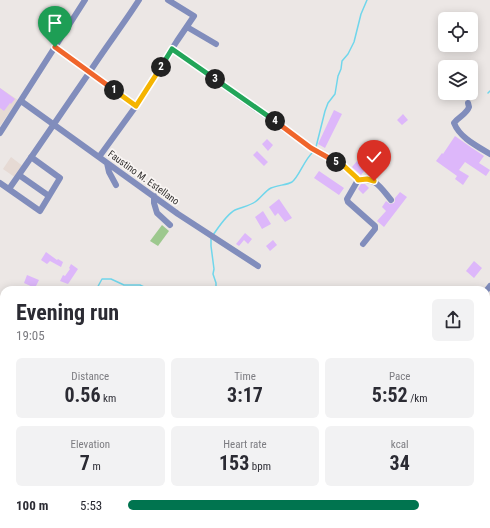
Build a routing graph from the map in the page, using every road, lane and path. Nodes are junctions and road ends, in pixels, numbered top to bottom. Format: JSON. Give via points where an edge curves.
{"nodes":[{"id":1,"x":85,"y":0,"type":"edge"},
{"id":2,"x":139,"y":0,"type":"edge"},
{"id":3,"x":168,"y":0,"type":"edge"},
{"id":4,"x":187,"y":27,"type":"junction"},
{"id":5,"x":216,"y":44,"type":"dead end"},
{"id":6,"x":55,"y":47,"type":"junction"},
{"id":7,"x":172,"y":49,"type":"junction"},
{"id":8,"x":89,"y":72,"type":"junction"},
{"id":9,"x":21,"y":101,"type":"junction"},
{"id":10,"x":468,"y":103,"type":"dead end"},
{"id":11,"x":136,"y":106,"type":"junction"},
{"id":12,"x":54,"y":125,"type":"junction"},
{"id":13,"x":0,"y":133,"type":"edge"},
{"id":14,"x":490,"y":154,"type":"edge"},
{"id":15,"x":31,"y":157,"type":"junction"},
{"id":16,"x":99,"y":157,"type":"junction"},
{"id":17,"x":107,"y":163,"type":"junction"},
{"id":18,"x":19,"y":174,"type":"junction"},
{"id":19,"x":358,"y":180,"type":"junction"},
{"id":20,"x":0,"y":183,"type":"edge"},
{"id":21,"x":116,"y":185,"type":"dead end"},
{"id":22,"x":9,"y":189,"type":"junction"},
{"id":23,"x":49,"y":196,"type":"junction"},
{"id":24,"x":154,"y":196,"type":"junction"},
{"id":25,"x":391,"y":200,"type":"dead end"},
{"id":26,"x":170,"y":225,"type":"dead end"},
{"id":27,"x":363,"y":244,"type":"dead end"},
{"id":28,"x":258,"y":266,"type":"dead end"}],
"edges":[{"from":1,"to":6,"type":"street"},
{"from":2,"to":8,"type":"street"},
{"from":3,"to":4,"type":"street","via":[[194,16]]},
{"from":4,"to":5,"type":"street"},
{"from":4,"to":7,"type":"street"},
{"from":6,"to":8,"type":"street"},
{"from":6,"to":9,"type":"street"},
{"from":7,"to":11,"type":"street"},
{"from":7,"to":19,"type":"street","via":[[311,148],[344,166]]},
{"from":8,"to":11,"type":"street"},
{"from":8,"to":12,"type":"street"},
{"from":9,"to":12,"type":"street","name":"Faustino M. Estellano"},
{"from":9,"to":13,"type":"street"},
{"from":10,"to":14,"type":"street","via":[[467,112],[457,119],[455,126],[464,138]]},
{"from":11,"to":16,"type":"street"},
{"from":12,"to":15,"type":"street"},
{"from":12,"to":16,"type":"street","name":"Faustino M. Estellano"},
{"from":15,"to":18,"type":"street"},
{"from":15,"to":23,"type":"street","via":[[60,178]]},
{"from":16,"to":17,"type":"street","name":"Faustino M. Estellano"},
{"from":17,"to":21,"type":"street"},
{"from":17,"to":24,"type":"street","name":"Faustino M. Estellano"},
{"from":18,"to":22,"type":"street"},
{"from":18,"to":23,"type":"street"},
{"from":19,"to":25,"type":"street","via":[[374,181]]},
{"from":19,"to":27,"type":"street","via":[[347,199],[348,202],[375,226]]},
{"from":20,"to":22,"type":"street"},
{"from":22,"to":23,"type":"street","via":[[40,210]]},
{"from":24,"to":26,"type":"street","via":[[157,213]]},
{"from":24,"to":28,"type":"street","name":"Faustino M. Estellano"}]}
